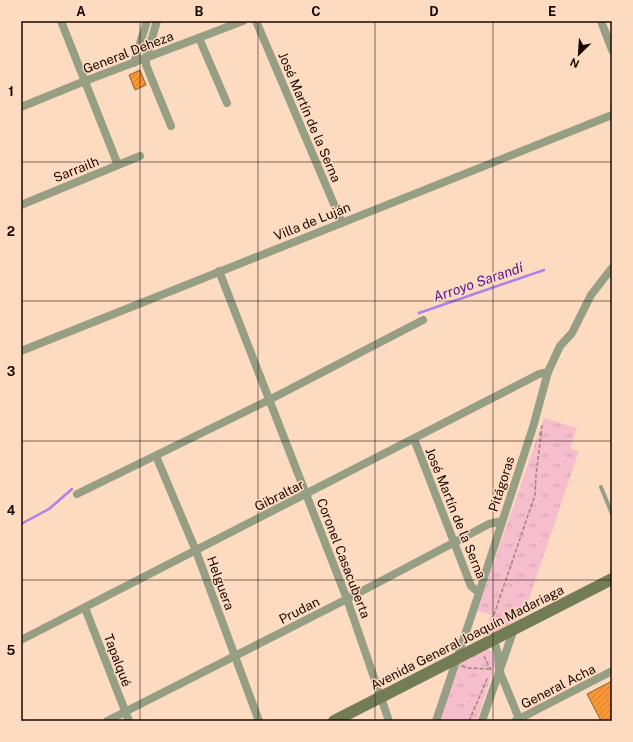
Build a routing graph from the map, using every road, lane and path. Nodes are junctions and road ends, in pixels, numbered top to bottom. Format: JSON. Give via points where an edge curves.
{"nodes":[{"id":1,"x":61,"y":21,"type":"edge"},
{"id":2,"x":147,"y":21,"type":"edge"},
{"id":3,"x":157,"y":21,"type":"edge"},
{"id":4,"x":243,"y":21,"type":"edge"},
{"id":5,"x":256,"y":21,"type":"edge"},
{"id":6,"x":601,"y":21,"type":"edge"},
{"id":7,"x":200,"y":38,"type":"junction"},
{"id":8,"x":612,"y":50,"type":"edge"},
{"id":9,"x":146,"y":58,"type":"junction"},
{"id":10,"x":134,"y":62,"type":"junction"},
{"id":11,"x":85,"y":81,"type":"junction"},
{"id":12,"x":227,"y":103,"type":"dead end"},
{"id":13,"x":21,"y":107,"type":"edge"},
{"id":14,"x":612,"y":114,"type":"edge"},
{"id":15,"x":171,"y":126,"type":"dead end"},
{"id":16,"x":140,"y":156,"type":"dead end"},
{"id":17,"x":118,"y":165,"type":"junction"},
{"id":18,"x":21,"y":205,"type":"edge"},
{"id":19,"x":342,"y":223,"type":"junction"},
{"id":20,"x":612,"y":268,"type":"edge"},
{"id":21,"x":219,"y":271,"type":"junction"},
{"id":22,"x":423,"y":320,"type":"dead end"},
{"id":23,"x":21,"y":351,"type":"edge"},
{"id":24,"x":548,"y":372,"type":"junction"},
{"id":25,"x":269,"y":400,"type":"junction"},
{"id":26,"x":533,"y":427,"type":"junction"},
{"id":27,"x":414,"y":439,"type":"junction"},
{"id":28,"x":156,"y":456,"type":"junction"},
{"id":29,"x":601,"y":487,"type":"dead end"},
{"id":30,"x":77,"y":494,"type":"dead end"},
{"id":31,"x":307,"y":494,"type":"junction"},
{"id":32,"x":612,"y":514,"type":"edge"},
{"id":33,"x":502,"y":521,"type":"junction"},
{"id":34,"x":454,"y":543,"type":"junction"},
{"id":35,"x":196,"y":551,"type":"junction"},
{"id":36,"x":612,"y":579,"type":"edge"},
{"id":37,"x":479,"y":594,"type":"junction"},
{"id":38,"x":347,"y":599,"type":"junction"},
{"id":39,"x":85,"y":608,"type":"junction"},
{"id":40,"x":514,"y":629,"type":"junction"},
{"id":41,"x":490,"y":636,"type":"junction"},
{"id":42,"x":21,"y":640,"type":"edge"},
{"id":43,"x":235,"y":656,"type":"junction"},
{"id":44,"x":484,"y":656,"type":"dead end"},
{"id":45,"x":459,"y":662,"type":"junction"},
{"id":46,"x":494,"y":670,"type":"junction"},
{"id":47,"x":612,"y":671,"type":"edge"},
{"id":48,"x":488,"y":677,"type":"dead end"},
{"id":49,"x":381,"y":697,"type":"junction"},
{"id":50,"x":125,"y":711,"type":"junction"},
{"id":51,"x":518,"y":720,"type":"edge"},
{"id":52,"x":107,"y":721,"type":"edge"},
{"id":53,"x":129,"y":721,"type":"edge"},
{"id":54,"x":259,"y":721,"type":"edge"},
{"id":55,"x":334,"y":721,"type":"edge"},
{"id":56,"x":389,"y":721,"type":"edge"},
{"id":57,"x":436,"y":721,"type":"edge"},
{"id":58,"x":469,"y":721,"type":"edge"},
{"id":59,"x":482,"y":721,"type":"edge"}],
"edges":[{"from":1,"to":11,"type":"street"},
{"from":2,"to":10,"type":"street"},
{"from":3,"to":9,"type":"street"},
{"from":4,"to":7,"type":"street","name":"General Deheza"},
{"from":5,"to":19,"type":"street","name":"José Martín de la Serna"},
{"from":6,"to":8,"type":"street"},
{"from":7,"to":9,"type":"street","name":"General Deheza"},
{"from":7,"to":12,"type":"street"},
{"from":9,"to":10,"type":"street","name":"General Deheza"},
{"from":9,"to":15,"type":"street","via":[[146,64]]},
{"from":10,"to":11,"type":"street","name":"General Deheza"},
{"from":11,"to":13,"type":"street","name":"General Deheza"},
{"from":11,"to":17,"type":"street"},
{"from":14,"to":19,"type":"street","name":"Villa de Luján"},
{"from":16,"to":17,"type":"street","name":"Sarrailh"},
{"from":17,"to":18,"type":"street","name":"Sarrailh"},
{"from":19,"to":21,"type":"street","name":"Villa de Luján"},
{"from":20,"to":24,"type":"street","name":"Pitágoras","via":[[591,295],[574,329],[557,351]]},
{"from":21,"to":23,"type":"street","name":"Villa de Luján"},
{"from":21,"to":25,"type":"street","name":"Coronel Casacuberta"},
{"from":22,"to":25,"type":"street"},
{"from":24,"to":26,"type":"street","name":"Pitágoras"},
{"from":24,"to":27,"type":"street","name":"Gibraltar","via":[[539,374]]},
{"from":25,"to":28,"type":"street"},
{"from":25,"to":31,"type":"street","name":"Coronel Casacuberta"},
{"from":26,"to":33,"type":"street","name":"Pitágoras"},
{"from":26,"to":41,"type":"path","via":[[541,435],[535,495]]},
{"from":27,"to":31,"type":"street","name":"Gibraltar"},
{"from":27,"to":34,"type":"street","name":"José Martín de la Serna"},
{"from":28,"to":30,"type":"street"},
{"from":28,"to":35,"type":"street","name":"Helguera"},
{"from":29,"to":32,"type":"lane"},
{"from":31,"to":35,"type":"street","name":"Gibraltar"},
{"from":31,"to":38,"type":"street","name":"Coronel Casacuberta"},
{"from":33,"to":34,"type":"street","name":"Prudan","via":[[489,524]]},
{"from":33,"to":37,"type":"street","name":"Pitágoras"},
{"from":34,"to":37,"type":"street","name":"José Martín de la Serna","via":[[471,586]]},
{"from":34,"to":38,"type":"street","name":"Prudan"},
{"from":35,"to":39,"type":"street","name":"Gibraltar"},
{"from":35,"to":43,"type":"street","name":"Helguera"},
{"from":36,"to":40,"type":"main road","name":"Avenida General Joaquín Madariaga"},
{"from":37,"to":45,"type":"street","name":"Pitágoras"},
{"from":38,"to":43,"type":"street","name":"Prudan"},
{"from":38,"to":49,"type":"street","name":"Coronel Casacuberta"},
{"from":39,"to":42,"type":"street","name":"Gibraltar"},
{"from":39,"to":50,"type":"street","name":"Tapalqué"},
{"from":40,"to":41,"type":"main road","name":"Avenida General Joaquín Madariaga"},
{"from":40,"to":46,"type":"street"},
{"from":41,"to":45,"type":"main road","name":"Avenida General Joaquín Madariaga"},
{"from":41,"to":46,"type":"street","via":[[498,654]]},
{"from":43,"to":50,"type":"street","name":"Prudan"},
{"from":43,"to":54,"type":"street","name":"Helguera"},
{"from":44,"to":46,"type":"path"},
{"from":45,"to":46,"type":"path","via":[[467,668]]},
{"from":45,"to":49,"type":"main road","name":"Avenida General Joaquín Madariaga"},
{"from":45,"to":57,"type":"street","name":"Pitágoras"},
{"from":46,"to":51,"type":"street"},
{"from":46,"to":59,"type":"street"},
{"from":47,"to":51,"type":"street","name":"General Acha"},
{"from":48,"to":58,"type":"path"},
{"from":49,"to":55,"type":"main road","name":"Avenida General Joaquín Madariaga"},
{"from":49,"to":56,"type":"street","name":"Coronel Casacuberta"},
{"from":50,"to":52,"type":"street","name":"Prudan"},
{"from":50,"to":53,"type":"street","name":"Tapalqué"}]}
